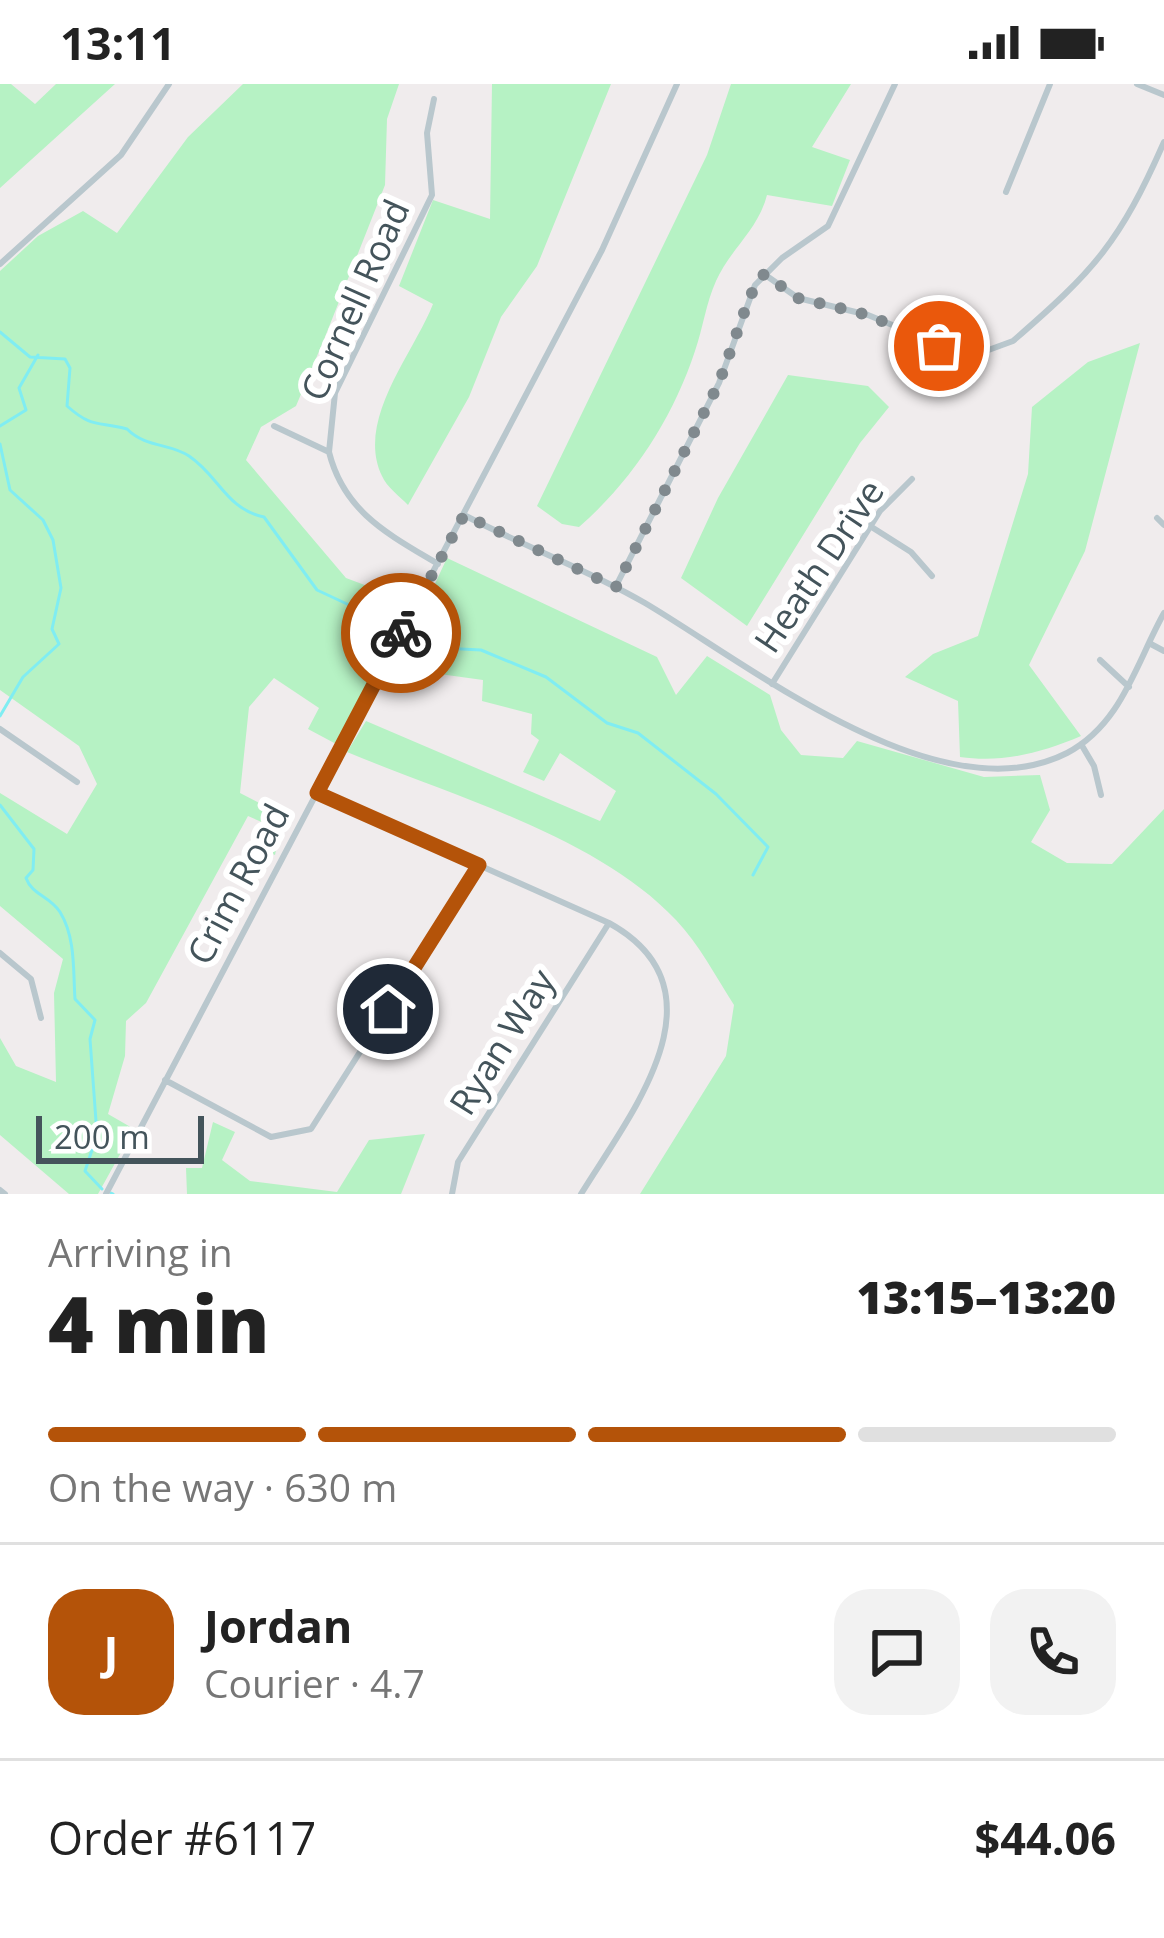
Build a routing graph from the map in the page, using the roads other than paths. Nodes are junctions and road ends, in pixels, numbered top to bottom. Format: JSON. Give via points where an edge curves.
{"nodes":[{"id":1,"x":169,"y":84,"type":"edge"},
{"id":2,"x":677,"y":84,"type":"edge"},
{"id":3,"x":895,"y":84,"type":"edge"},
{"id":4,"x":1050,"y":84,"type":"edge"},
{"id":5,"x":1137,"y":84,"type":"edge"},
{"id":6,"x":1164,"y":95,"type":"edge"},
{"id":7,"x":434,"y":99,"type":"dead end"},
{"id":8,"x":1164,"y":142,"type":"edge"},
{"id":9,"x":1006,"y":192,"type":"dead end"},
{"id":10,"x":0,"y":264,"type":"edge"},
{"id":11,"x":764,"y":274,"type":"junction"},
{"id":12,"x":274,"y":425,"type":"dead end"},
{"id":13,"x":329,"y":452,"type":"junction"},
{"id":14,"x":912,"y":479,"type":"dead end"},
{"id":15,"x":464,"y":515,"type":"junction"},
{"id":16,"x":1156,"y":518,"type":"dead end"},
{"id":17,"x":1164,"y":525,"type":"edge"},
{"id":18,"x":870,"y":526,"type":"junction"},
{"id":19,"x":438,"y":564,"type":"junction"},
{"id":20,"x":932,"y":576,"type":"dead end"},
{"id":21,"x":616,"y":587,"type":"junction"},
{"id":22,"x":1164,"y":613,"type":"edge"},
{"id":23,"x":1149,"y":643,"type":"junction"},
{"id":24,"x":1164,"y":651,"type":"edge"},
{"id":25,"x":1100,"y":660,"type":"dead end"},
{"id":26,"x":772,"y":684,"type":"junction"},
{"id":27,"x":1129,"y":687,"type":"junction"},
{"id":28,"x":0,"y":729,"type":"edge"},
{"id":29,"x":1081,"y":744,"type":"junction"},
{"id":30,"x":77,"y":782,"type":"dead end"},
{"id":31,"x":317,"y":793,"type":"junction"},
{"id":32,"x":1101,"y":795,"type":"dead end"},
{"id":33,"x":479,"y":865,"type":"junction"},
{"id":34,"x":609,"y":923,"type":"junction"},
{"id":35,"x":0,"y":953,"type":"edge"},
{"id":36,"x":41,"y":1018,"type":"dead end"},
{"id":37,"x":165,"y":1080,"type":"junction"},
{"id":38,"x":106,"y":1194,"type":"edge"},
{"id":39,"x":452,"y":1194,"type":"edge"},
{"id":40,"x":581,"y":1194,"type":"edge"}],
"edges":[{"from":1,"to":10,"type":"street","via":[[130,144]]},
{"from":2,"to":15,"type":"street","name":"Crim Road","via":[[602,250]]},
{"from":3,"to":11,"type":"street","via":[[828,226]]},
{"from":4,"to":9,"type":"street"},
{"from":5,"to":6,"type":"street"},
{"from":7,"to":13,"type":"street","name":"Cornell Road","via":[[427,133],[432,195],[335,393]]},
{"from":8,"to":11,"type":"street","via":[[1136,207],[1100,260],[996,349],[958,352],[868,315],[798,298]]},
{"from":11,"to":21,"type":"street"},
{"from":12,"to":13,"type":"street"},
{"from":13,"to":19,"type":"street","via":[[338,483],[362,514]]},
{"from":14,"to":18,"type":"street","name":"Heath Drive"},
{"from":15,"to":19,"type":"street","name":"Crim Road"},
{"from":15,"to":21,"type":"street"},
{"from":16,"to":17,"type":"street"},
{"from":18,"to":20,"type":"street"},
{"from":18,"to":26,"type":"street","name":"Heath Drive"},
{"from":19,"to":31,"type":"street","name":"Crim Road"},
{"from":21,"to":26,"type":"street"},
{"from":22,"to":23,"type":"street"},
{"from":23,"to":24,"type":"street"},
{"from":23,"to":27,"type":"street"},
{"from":25,"to":27,"type":"street"},
{"from":26,"to":29,"type":"street","via":[[838,723],[989,770],[1036,765]]},
{"from":27,"to":29,"type":"street"},
{"from":28,"to":30,"type":"street"},
{"from":29,"to":32,"type":"street"},
{"from":31,"to":33,"type":"street"},
{"from":31,"to":37,"type":"street","name":"Crim Road"},
{"from":33,"to":34,"type":"street"},
{"from":33,"to":37,"type":"street","via":[[311,1129],[271,1137]]},
{"from":34,"to":39,"type":"street","name":"Ryan Way","via":[[458,1162]]},
{"from":34,"to":40,"type":"street","via":[[652,965],[667,1029],[658,1066]]},
{"from":35,"to":36,"type":"street","via":[[31,980]]},
{"from":37,"to":38,"type":"street","name":"Crim Road"}]}
